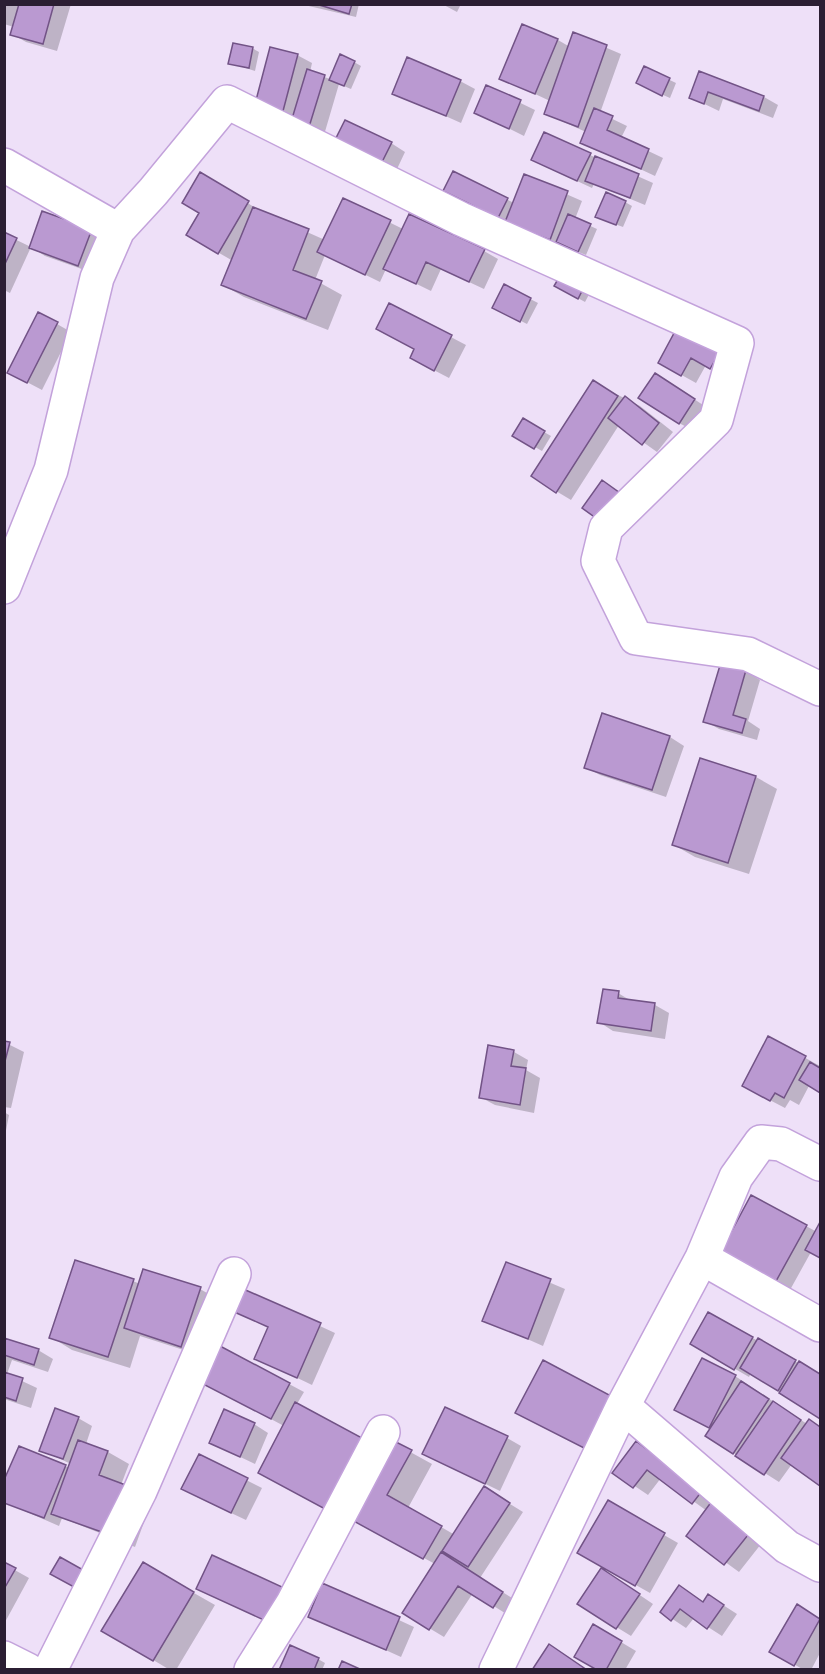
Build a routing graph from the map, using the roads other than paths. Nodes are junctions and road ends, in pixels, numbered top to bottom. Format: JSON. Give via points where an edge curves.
{"nodes":[{"id":1,"x":4,"y":165,"type":"edge"},
{"id":2,"x":118,"y":230,"type":"junction"},
{"id":3,"x":4,"y":587,"type":"edge"},
{"id":4,"x":820,"y":689,"type":"edge"},
{"id":5,"x":820,"y":1164,"type":"edge"},
{"id":6,"x":702,"y":1258,"type":"junction"},
{"id":7,"x":234,"y":1274,"type":"dead end"},
{"id":8,"x":820,"y":1325,"type":"edge"},
{"id":9,"x":623,"y":1406,"type":"junction"},
{"id":10,"x":383,"y":1432,"type":"dead end"},
{"id":11,"x":820,"y":1565,"type":"edge"},
{"id":12,"x":4,"y":1658,"type":"edge"},
{"id":13,"x":28,"y":1670,"type":"edge"},
{"id":14,"x":50,"y":1670,"type":"edge"},
{"id":15,"x":251,"y":1670,"type":"edge"},
{"id":16,"x":496,"y":1670,"type":"edge"}],
"edges":[{"from":1,"to":2,"type":"street"},
{"from":2,"to":3,"type":"street","via":[[96,278],[51,470]]},
{"from":2,"to":4,"type":"street","via":[[227,102],[461,219],[737,343],[716,420],[606,528],[598,561],[636,638],[748,654]]},
{"from":5,"to":6,"type":"street","via":[[781,1144],[761,1142],[736,1177]]},
{"from":6,"to":8,"type":"street"},
{"from":6,"to":9,"type":"street"},
{"from":7,"to":14,"type":"street","via":[[140,1491]]},
{"from":9,"to":11,"type":"street","via":[[787,1547]]},
{"from":9,"to":16,"type":"street"},
{"from":10,"to":15,"type":"street","via":[[293,1603]]},
{"from":12,"to":13,"type":"street"}]}
